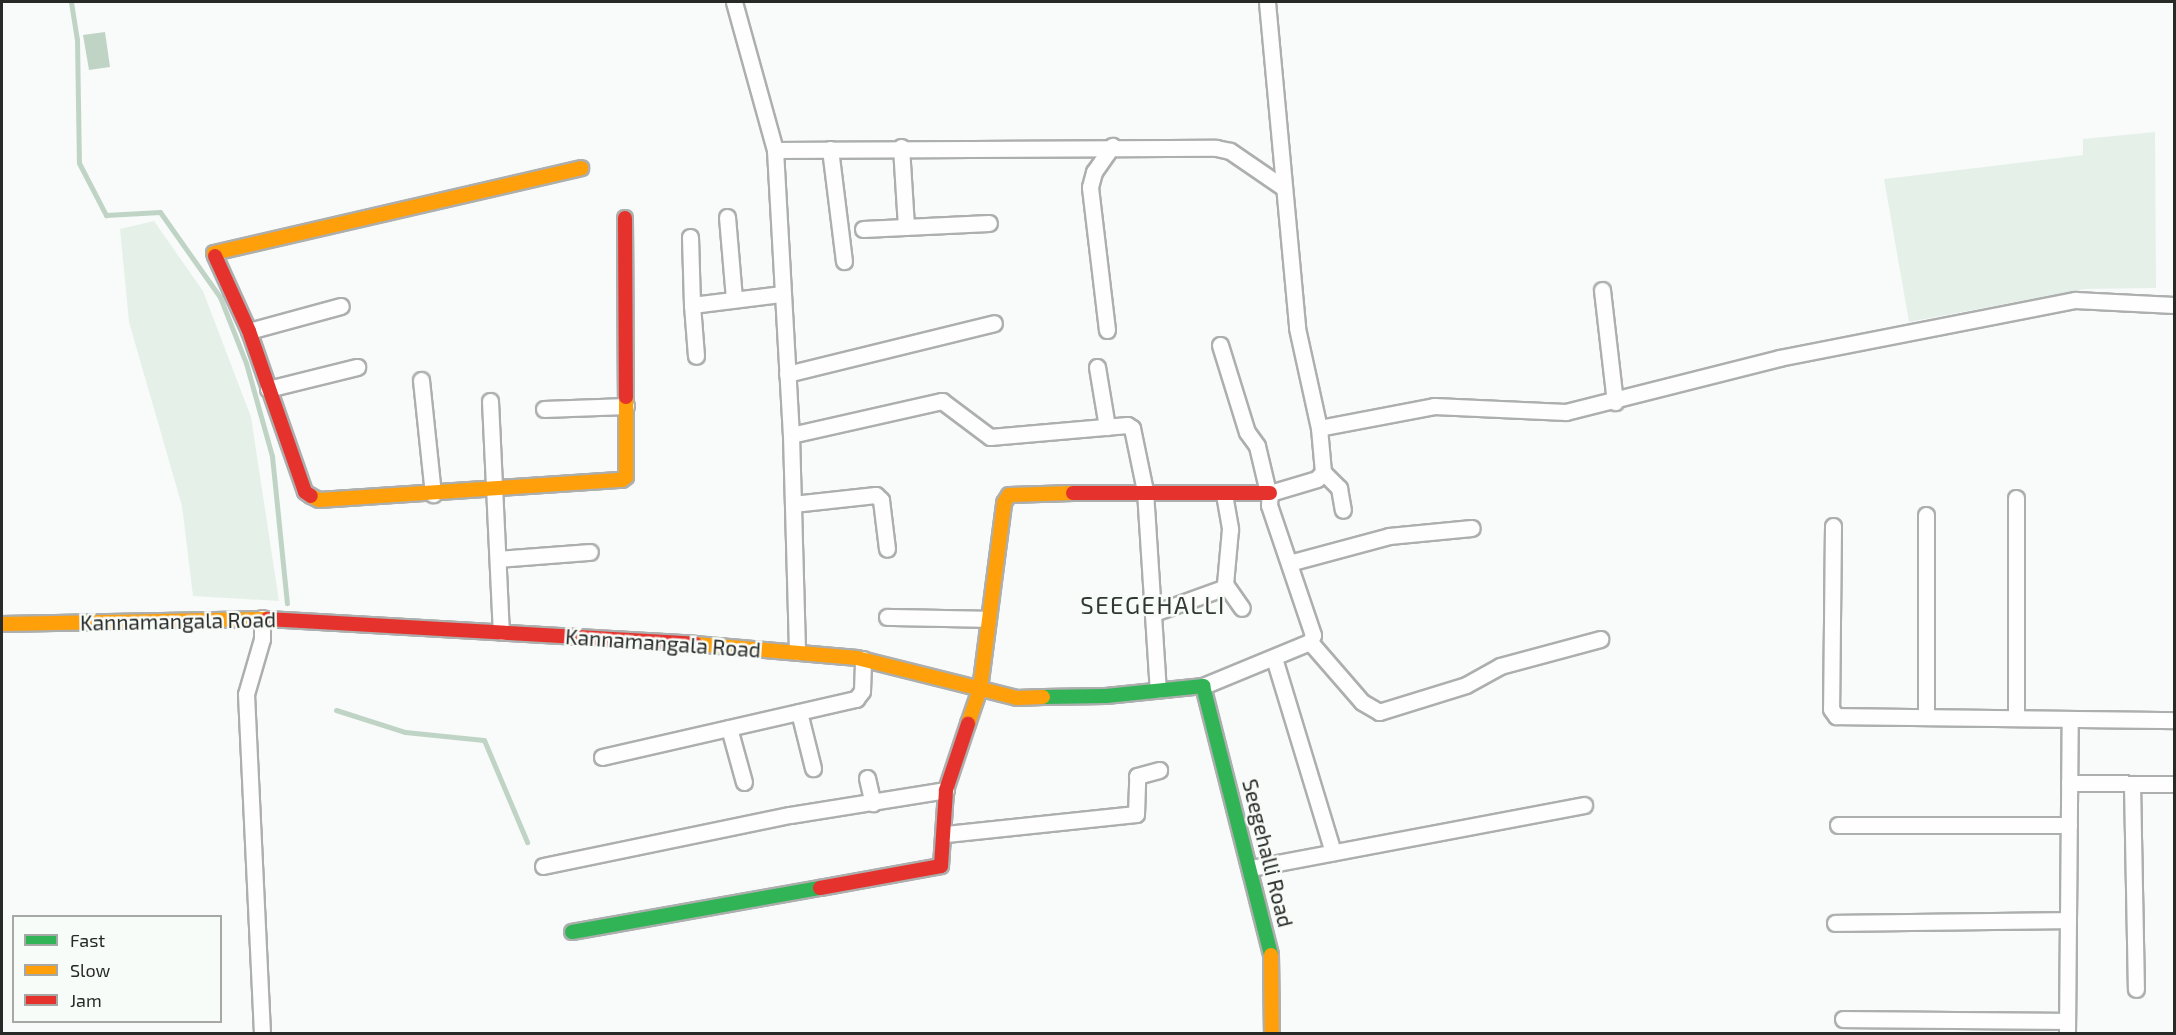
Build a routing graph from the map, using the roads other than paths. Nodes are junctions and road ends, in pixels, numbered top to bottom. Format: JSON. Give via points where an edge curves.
{"nodes":[{"id":1,"x":734,"y":2,"type":"edge"},
{"id":2,"x":1267,"y":2,"type":"edge"},
{"id":3,"x":1112,"y":146,"type":"junction"},
{"id":4,"x":902,"y":147,"type":"junction"},
{"id":5,"x":830,"y":149,"type":"junction"},
{"id":6,"x":775,"y":150,"type":"junction"},
{"id":7,"x":581,"y":168,"type":"dead end"},
{"id":8,"x":1284,"y":188,"type":"junction"},
{"id":9,"x":727,"y":217,"type":"dead end"},
{"id":10,"x":625,"y":218,"type":"dead end"},
{"id":11,"x":989,"y":223,"type":"dead end"},
{"id":12,"x":906,"y":227,"type":"junction"},
{"id":13,"x":863,"y":229,"type":"dead end"},
{"id":14,"x":690,"y":237,"type":"dead end"},
{"id":15,"x":844,"y":261,"type":"dead end"},
{"id":16,"x":1602,"y":290,"type":"dead end"},
{"id":17,"x":782,"y":294,"type":"junction"},
{"id":18,"x":734,"y":299,"type":"junction"},
{"id":19,"x":692,"y":304,"type":"junction"},
{"id":20,"x":2175,"y":305,"type":"edge"},
{"id":21,"x":341,"y":306,"type":"dead end"},
{"id":22,"x":994,"y":323,"type":"dead end"},
{"id":23,"x":1107,"y":330,"type":"dead end"},
{"id":24,"x":249,"y":332,"type":"junction"},
{"id":25,"x":1220,"y":345,"type":"dead end"},
{"id":26,"x":696,"y":356,"type":"dead end"},
{"id":27,"x":357,"y":367,"type":"dead end"},
{"id":28,"x":1097,"y":367,"type":"dead end"},
{"id":29,"x":787,"y":374,"type":"junction"},
{"id":30,"x":421,"y":380,"type":"dead end"},
{"id":31,"x":268,"y":388,"type":"junction"},
{"id":32,"x":490,"y":401,"type":"dead end"},
{"id":33,"x":1616,"y":402,"type":"junction"},
{"id":34,"x":626,"y":406,"type":"junction"},
{"id":35,"x":544,"y":408,"type":"dead end"},
{"id":36,"x":1107,"y":427,"type":"junction"},
{"id":37,"x":1319,"y":428,"type":"junction"},
{"id":38,"x":791,"y":435,"type":"junction"},
{"id":39,"x":1323,"y":472,"type":"junction"},
{"id":40,"x":495,"y":491,"type":"junction"},
{"id":41,"x":1145,"y":491,"type":"junction"},
{"id":42,"x":1269,"y":492,"type":"junction"},
{"id":43,"x":433,"y":494,"type":"junction"},
{"id":44,"x":1224,"y":494,"type":"junction"},
{"id":45,"x":2016,"y":498,"type":"dead end"},
{"id":46,"x":793,"y":504,"type":"junction"},
{"id":47,"x":1343,"y":510,"type":"dead end"},
{"id":48,"x":1926,"y":515,"type":"dead end"},
{"id":49,"x":1833,"y":526,"type":"dead end"},
{"id":50,"x":1472,"y":528,"type":"dead end"},
{"id":51,"x":887,"y":549,"type":"dead end"},
{"id":52,"x":590,"y":552,"type":"dead end"},
{"id":53,"x":498,"y":559,"type":"junction"},
{"id":54,"x":1289,"y":563,"type":"junction"},
{"id":55,"x":1226,"y":587,"type":"junction"},
{"id":56,"x":1242,"y":608,"type":"dead end"},
{"id":57,"x":1154,"y":613,"type":"junction"},
{"id":58,"x":887,"y":617,"type":"dead end"},
{"id":59,"x":262,"y":618,"type":"junction"},
{"id":60,"x":988,"y":619,"type":"junction"},
{"id":61,"x":2,"y":624,"type":"edge"},
{"id":62,"x":501,"y":632,"type":"junction"},
{"id":63,"x":1600,"y":639,"type":"dead end"},
{"id":64,"x":1310,"y":642,"type":"junction"},
{"id":65,"x":797,"y":652,"type":"junction"},
{"id":66,"x":1274,"y":658,"type":"junction"},
{"id":67,"x":862,"y":659,"type":"junction"},
{"id":68,"x":1203,"y":686,"type":"junction"},
{"id":69,"x":980,"y":688,"type":"junction"},
{"id":70,"x":1158,"y":690,"type":"junction"},
{"id":71,"x":799,"y":712,"type":"junction"},
{"id":72,"x":1926,"y":717,"type":"junction"},
{"id":73,"x":2016,"y":718,"type":"junction"},
{"id":74,"x":2070,"y":718,"type":"junction"},
{"id":75,"x":2175,"y":720,"type":"edge"},
{"id":76,"x":729,"y":728,"type":"junction"},
{"id":77,"x":602,"y":757,"type":"dead end"},
{"id":78,"x":813,"y":768,"type":"dead end"},
{"id":79,"x":1159,"y":770,"type":"dead end"},
{"id":80,"x":867,"y":778,"type":"dead end"},
{"id":81,"x":744,"y":782,"type":"dead end"},
{"id":82,"x":2069,"y":783,"type":"junction"},
{"id":83,"x":2133,"y":784,"type":"junction"},
{"id":84,"x":2175,"y":784,"type":"edge"},
{"id":85,"x":946,"y":790,"type":"junction"},
{"id":86,"x":873,"y":803,"type":"junction"},
{"id":87,"x":1584,"y":805,"type":"dead end"},
{"id":88,"x":1838,"y":825,"type":"dead end"},
{"id":89,"x":2069,"y":825,"type":"junction"},
{"id":90,"x":946,"y":834,"type":"junction"},
{"id":91,"x":1333,"y":852,"type":"junction"},
{"id":92,"x":543,"y":866,"type":"dead end"},
{"id":93,"x":1251,"y":868,"type":"junction"},
{"id":94,"x":2068,"y":920,"type":"junction"},
{"id":95,"x":1834,"y":923,"type":"dead end"},
{"id":96,"x":572,"y":932,"type":"dead end"},
{"id":97,"x":2136,"y":988,"type":"dead end"},
{"id":98,"x":1843,"y":1018,"type":"dead end"},
{"id":99,"x":2067,"y":1027,"type":"edge"},
{"id":100,"x":262,"y":1034,"type":"edge"},
{"id":101,"x":1272,"y":1034,"type":"edge"}],
"edges":[{"from":1,"to":6,"type":"street"},
{"from":2,"to":8,"type":"street"},
{"from":3,"to":4,"type":"street"},
{"from":3,"to":8,"type":"street","via":[[1223,150]]},
{"from":3,"to":23,"type":"street","via":[[1094,172],[1090,187]]},
{"from":4,"to":5,"type":"street"},
{"from":4,"to":12,"type":"street"},
{"from":5,"to":6,"type":"street"},
{"from":5,"to":15,"type":"street"},
{"from":6,"to":17,"type":"street"},
{"from":7,"to":24,"type":"street","via":[[217,250],[214,260]]},
{"from":8,"to":37,"type":"street","via":[[1297,328]]},
{"from":9,"to":18,"type":"street"},
{"from":10,"to":34,"type":"street"},
{"from":11,"to":12,"type":"street"},
{"from":12,"to":13,"type":"street"},
{"from":14,"to":19,"type":"street"},
{"from":16,"to":33,"type":"street"},
{"from":17,"to":18,"type":"street"},
{"from":17,"to":29,"type":"street"},
{"from":18,"to":19,"type":"street"},
{"from":19,"to":26,"type":"street"},
{"from":20,"to":33,"type":"street","via":[[2075,300],[1779,358]]},
{"from":21,"to":24,"type":"street"},
{"from":22,"to":29,"type":"street"},
{"from":24,"to":31,"type":"street"},
{"from":25,"to":42,"type":"street","via":[[1247,432],[1257,446]]},
{"from":27,"to":31,"type":"street"},
{"from":28,"to":36,"type":"street"},
{"from":29,"to":38,"type":"street"},
{"from":30,"to":43,"type":"street"},
{"from":31,"to":43,"type":"street","via":[[310,498]]},
{"from":32,"to":40,"type":"street"},
{"from":33,"to":37,"type":"street","via":[[1566,412],[1434,405]]},
{"from":34,"to":35,"type":"street"},
{"from":34,"to":40,"type":"street","via":[[626,477],[622,480]]},
{"from":36,"to":38,"type":"street","via":[[990,437],[942,401]]},
{"from":36,"to":41,"type":"street","via":[[1127,425],[1134,431]]},
{"from":37,"to":39,"type":"street"},
{"from":38,"to":46,"type":"street"},
{"from":39,"to":42,"type":"street","via":[[1317,479]]},
{"from":39,"to":47,"type":"street","via":[[1339,488]]},
{"from":40,"to":43,"type":"street"},
{"from":40,"to":53,"type":"street"},
{"from":41,"to":44,"type":"street","via":[[1182,496]]},
{"from":41,"to":57,"type":"street"},
{"from":41,"to":60,"type":"street","via":[[1009,495],[1004,503]]},
{"from":42,"to":44,"type":"street"},
{"from":42,"to":54,"type":"street","via":[[1269,505]]},
{"from":44,"to":55,"type":"street","via":[[1230,529]]},
{"from":45,"to":73,"type":"street"},
{"from":46,"to":51,"type":"street","via":[[876,495],[882,500]]},
{"from":46,"to":65,"type":"street"},
{"from":48,"to":72,"type":"street"},
{"from":49,"to":72,"type":"street","via":[[1833,713]]},
{"from":50,"to":54,"type":"street","via":[[1389,536]]},
{"from":52,"to":53,"type":"street"},
{"from":53,"to":62,"type":"street"},
{"from":54,"to":64,"type":"street","via":[[1313,635]]},
{"from":55,"to":56,"type":"street"},
{"from":55,"to":57,"type":"street"},
{"from":57,"to":70,"type":"street"},
{"from":58,"to":60,"type":"street"},
{"from":59,"to":61,"type":"street","name":"Kannamangala Road"},
{"from":59,"to":62,"type":"street","name":"Kannamangala Road"},
{"from":59,"to":100,"type":"street","via":[[262,639],[246,694]]},
{"from":60,"to":69,"type":"street"},
{"from":62,"to":65,"type":"street","name":"Kannamangala Road"},
{"from":63,"to":64,"type":"street","via":[[1500,666],[1466,685],[1379,712],[1368,707]]},
{"from":64,"to":66,"type":"street","name":"Kannamangala Road"},
{"from":65,"to":67,"type":"street","name":"Kannamangala Road"},
{"from":66,"to":68,"type":"street","name":"Kannamangala Road"},
{"from":66,"to":91,"type":"street"},
{"from":67,"to":69,"type":"street","name":"Kannamangala Road"},
{"from":67,"to":71,"type":"street","via":[[860,696]]},
{"from":68,"to":70,"type":"street","name":"Kannamangala Road"},
{"from":68,"to":93,"type":"street","name":"Seegehalli Road"},
{"from":69,"to":70,"type":"street","name":"Kannamangala Road","via":[[1017,698],[1106,696]]},
{"from":69,"to":85,"type":"street"},
{"from":71,"to":76,"type":"street"},
{"from":71,"to":78,"type":"street"},
{"from":72,"to":73,"type":"street"},
{"from":73,"to":74,"type":"street"},
{"from":74,"to":75,"type":"street"},
{"from":74,"to":82,"type":"street"},
{"from":76,"to":77,"type":"street"},
{"from":76,"to":81,"type":"street"},
{"from":79,"to":90,"type":"street","via":[[1137,776],[1136,814]]},
{"from":80,"to":86,"type":"street"},
{"from":82,"to":83,"type":"street"},
{"from":82,"to":89,"type":"street"},
{"from":83,"to":84,"type":"street"},
{"from":83,"to":97,"type":"street"},
{"from":85,"to":86,"type":"street"},
{"from":85,"to":90,"type":"street"},
{"from":86,"to":92,"type":"street","via":[[790,815]]},
{"from":87,"to":91,"type":"street"},
{"from":88,"to":89,"type":"street"},
{"from":89,"to":94,"type":"street"},
{"from":90,"to":96,"type":"street","via":[[941,866]]},
{"from":91,"to":93,"type":"street"},
{"from":93,"to":101,"type":"street","name":"Seegehalli Road","via":[[1272,958]]},
{"from":94,"to":95,"type":"street"},
{"from":94,"to":99,"type":"street"},
{"from":98,"to":99,"type":"street"}]}
